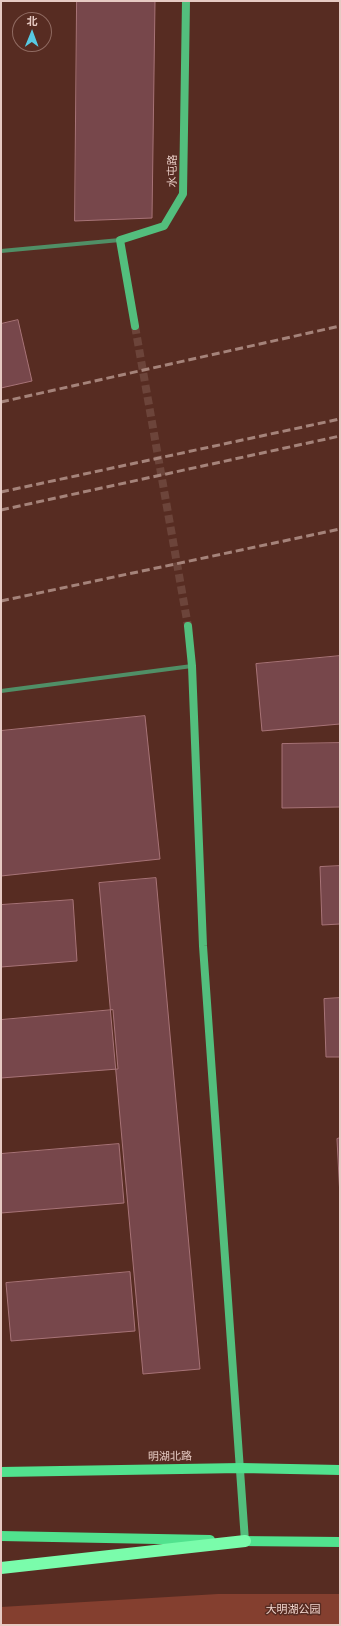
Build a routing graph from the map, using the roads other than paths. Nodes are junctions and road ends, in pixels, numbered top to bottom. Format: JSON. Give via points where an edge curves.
{"nodes":[{"id":1,"x":186,"y":1,"type":"edge"},
{"id":2,"x":120,"y":240,"type":"junction"},
{"id":3,"x":1,"y":251,"type":"edge"},
{"id":4,"x":135,"y":326,"type":"tunnel mouth"},
{"id":5,"x":188,"y":626,"type":"tunnel mouth"},
{"id":6,"x":192,"y":666,"type":"junction"},
{"id":7,"x":1,"y":691,"type":"edge"},
{"id":8,"x":241,"y":1468,"type":"junction"},
{"id":9,"x":340,"y":1470,"type":"edge"},
{"id":10,"x":1,"y":1472,"type":"edge"},
{"id":11,"x":1,"y":1536,"type":"edge"},
{"id":12,"x":245,"y":1541,"type":"junction"},
{"id":13,"x":340,"y":1542,"type":"edge"},
{"id":14,"x":1,"y":1568,"type":"edge"}],
"edges":[{"from":1,"to":2,"type":"street","name":"水屯路","via":[[183,194],[164,226]]},
{"from":2,"to":3,"type":"street"},
{"from":2,"to":4,"type":"street"},
{"from":5,"to":6,"type":"street"},
{"from":6,"to":7,"type":"street"},
{"from":6,"to":8,"type":"street","via":[[203,946]]},
{"from":8,"to":9,"type":"main road","name":"明湖北路"},
{"from":8,"to":10,"type":"main road","name":"明湖北路"},
{"from":8,"to":12,"type":"street"},
{"from":11,"to":12,"type":"main road"},
{"from":12,"to":13,"type":"main road"},
{"from":12,"to":14,"type":"highway"}]}
